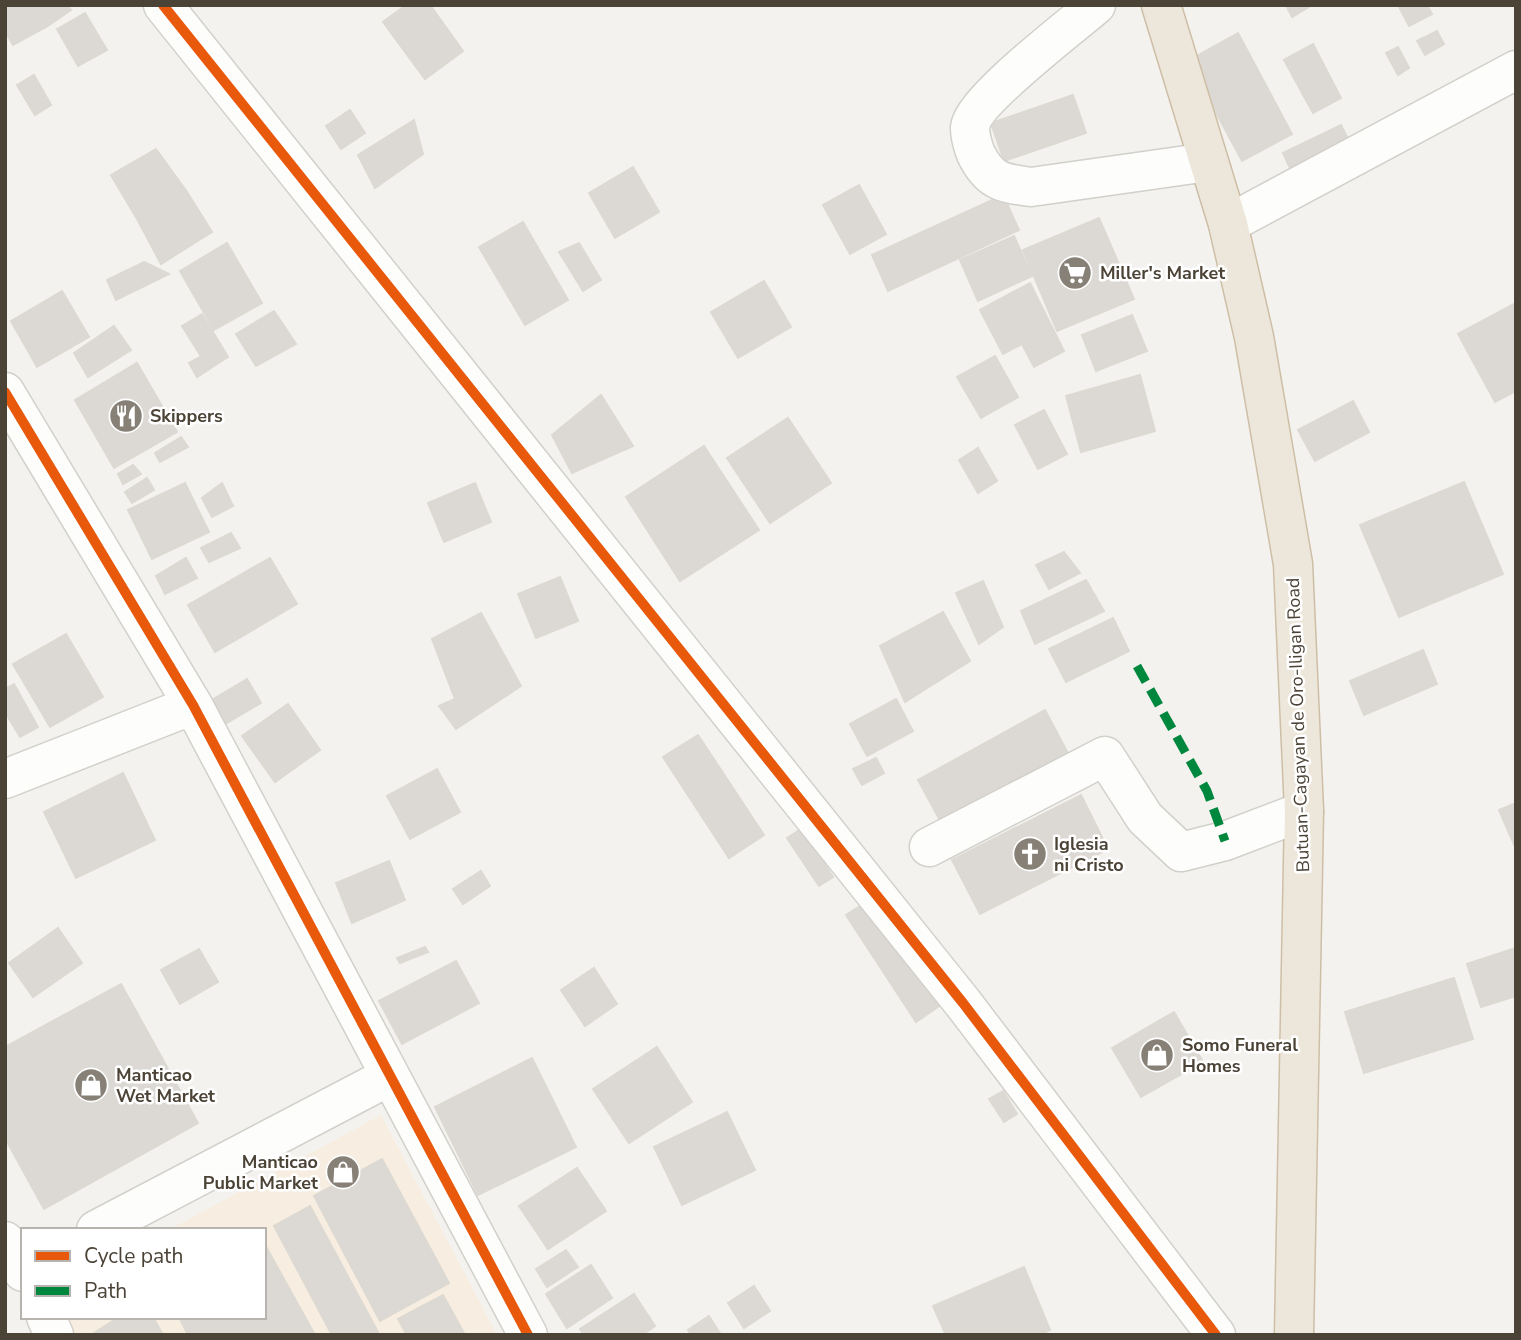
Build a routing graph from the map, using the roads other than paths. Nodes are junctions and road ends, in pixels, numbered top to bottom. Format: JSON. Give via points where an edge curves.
{"nodes":[{"id":1,"x":163,"y":5,"type":"edge"},
{"id":2,"x":1096,"y":5,"type":"edge"},
{"id":3,"x":1161,"y":5,"type":"edge"},
{"id":4,"x":1516,"y":70,"type":"edge"},
{"id":5,"x":1208,"y":162,"type":"junction"},
{"id":6,"x":1228,"y":224,"type":"junction"},
{"id":7,"x":5,"y":392,"type":"edge"},
{"id":8,"x":193,"y":705,"type":"junction"},
{"id":9,"x":5,"y":779,"type":"edge"},
{"id":10,"x":1304,"y":811,"type":"junction"},
{"id":11,"x":929,"y":847,"type":"dead end"},
{"id":12,"x":390,"y":1076,"type":"junction"},
{"id":13,"x":100,"y":1228,"type":"edge"},
{"id":14,"x":47,"y":1319,"type":"edge"},
{"id":15,"x":54,"y":1335,"type":"edge"},
{"id":16,"x":528,"y":1335,"type":"edge"},
{"id":17,"x":1216,"y":1335,"type":"edge"},
{"id":18,"x":1294,"y":1335,"type":"edge"}],
"edges":[{"from":1,"to":17,"type":"street","via":[[964,1003]]},
{"from":2,"to":5,"type":"street","via":[[983,102],[970,126],[974,149],[986,173],[1005,183],[1031,187]]},
{"from":3,"to":5,"type":"highway","name":"Butuan-Cagayan de Oro-Iligan Road"},
{"from":4,"to":6,"type":"street"},
{"from":5,"to":6,"type":"highway","name":"Butuan-Cagayan de Oro-Iligan Road"},
{"from":6,"to":10,"type":"highway","name":"Butuan-Cagayan de Oro-Iligan Road","via":[[1254,337],[1293,564]]},
{"from":7,"to":8,"type":"street"},
{"from":8,"to":9,"type":"street"},
{"from":8,"to":12,"type":"street"},
{"from":10,"to":11,"type":"street","via":[[1181,852],[1145,818],[1105,756]]},
{"from":10,"to":18,"type":"highway","name":"Butuan-Cagayan de Oro-Iligan Road"},
{"from":12,"to":13,"type":"street"},
{"from":12,"to":16,"type":"street"},
{"from":14,"to":15,"type":"street"}]}
